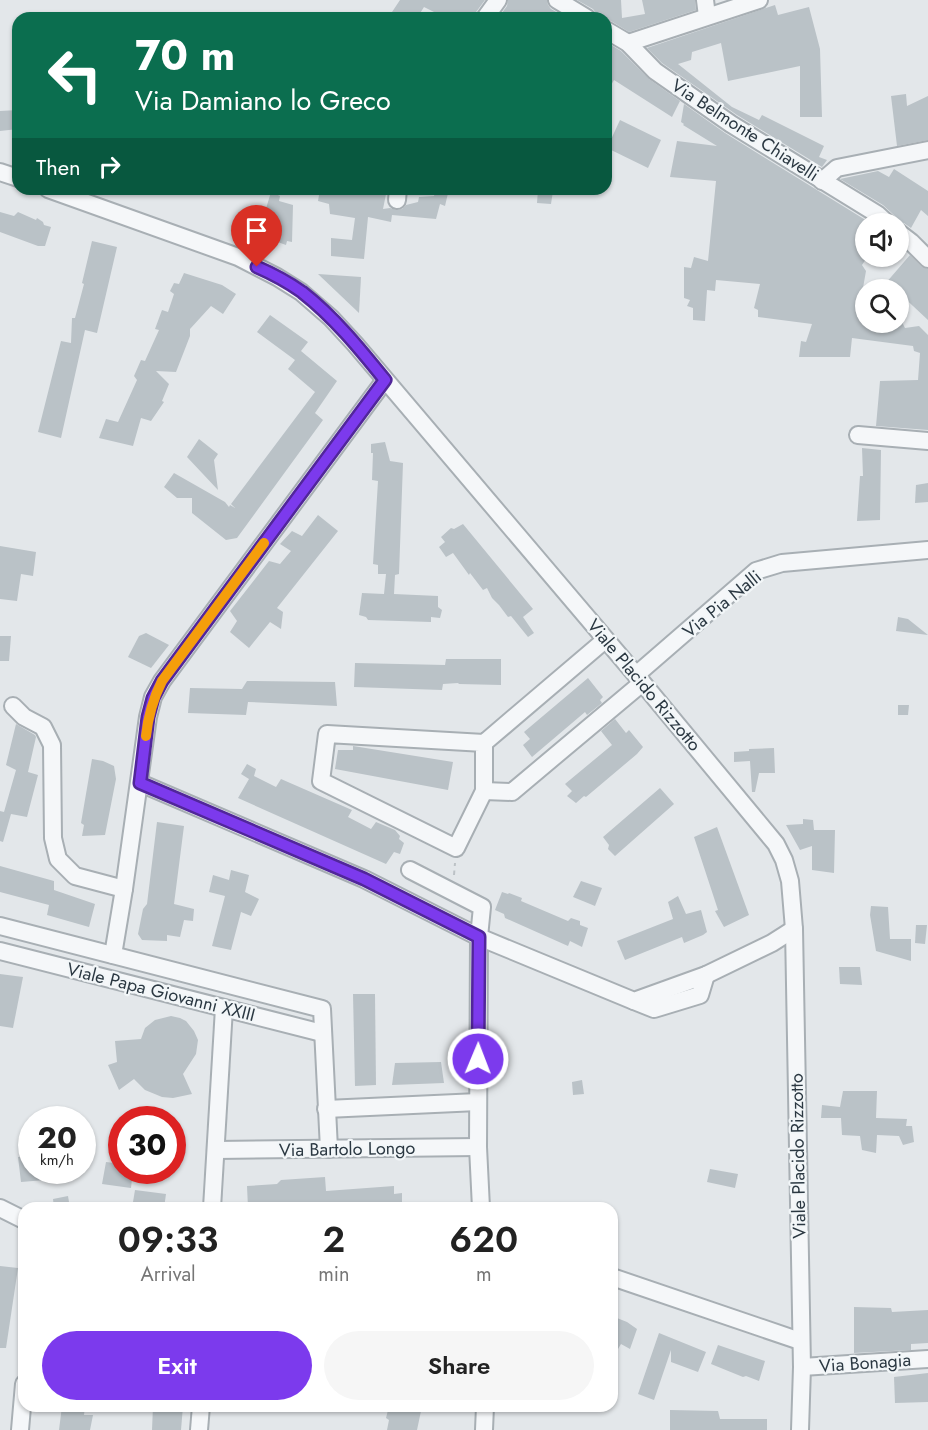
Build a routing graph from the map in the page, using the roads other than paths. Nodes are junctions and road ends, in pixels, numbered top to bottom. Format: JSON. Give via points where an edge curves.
{"nodes":[{"id":1,"x":557,"y":0,"type":"edge"},
{"id":2,"x":759,"y":0,"type":"edge"},
{"id":3,"x":706,"y":8,"type":"edge"},
{"id":4,"x":577,"y":12,"type":"edge"},
{"id":5,"x":612,"y":34,"type":"edge"},
{"id":6,"x":628,"y":43,"type":"junction"},
{"id":7,"x":928,"y":150,"type":"edge"},
{"id":8,"x":822,"y":181,"type":"junction"},
{"id":9,"x":65,"y":195,"type":"edge"},
{"id":10,"x":875,"y":213,"type":"edge"},
{"id":11,"x":909,"y":242,"type":"edge"},
{"id":12,"x":928,"y":259,"type":"edge"},
{"id":13,"x":385,"y":380,"type":"junction"},
{"id":14,"x":858,"y":435,"type":"dead end"},
{"id":15,"x":928,"y":441,"type":"edge"},
{"id":16,"x":928,"y":550,"type":"edge"},
{"id":17,"x":605,"y":640,"type":"junction"},
{"id":18,"x":639,"y":679,"type":"junction"},
{"id":19,"x":13,"y":706,"type":"dead end"},
{"id":20,"x":484,"y":743,"type":"junction"},
{"id":21,"x":140,"y":783,"type":"junction"},
{"id":22,"x":484,"y":791,"type":"junction"},
{"id":23,"x":410,"y":870,"type":"dead end"},
{"id":24,"x":124,"y":889,"type":"junction"},
{"id":25,"x":0,"y":926,"type":"edge"},
{"id":26,"x":794,"y":929,"type":"junction"},
{"id":27,"x":479,"y":937,"type":"junction"},
{"id":28,"x":0,"y":951,"type":"edge"},
{"id":29,"x":113,"y":956,"type":"junction"},
{"id":30,"x":224,"y":1008,"type":"junction"},
{"id":31,"x":322,"y":1033,"type":"junction"},
{"id":32,"x":478,"y":1102,"type":"junction"},
{"id":33,"x":326,"y":1109,"type":"junction"},
{"id":34,"x":478,"y":1147,"type":"junction"},
{"id":35,"x":329,"y":1149,"type":"junction"},
{"id":36,"x":216,"y":1150,"type":"junction"},
{"id":37,"x":212,"y":1202,"type":"edge"},
{"id":38,"x":481,"y":1202,"type":"edge"},
{"id":39,"x":0,"y":1208,"type":"edge"},
{"id":40,"x":18,"y":1217,"type":"edge"},
{"id":41,"x":618,"y":1279,"type":"edge"},
{"id":42,"x":801,"y":1341,"type":"junction"},
{"id":43,"x":928,"y":1359,"type":"edge"},
{"id":44,"x":801,"y":1367,"type":"junction"},
{"id":45,"x":22,"y":1412,"type":"edge"},
{"id":46,"x":200,"y":1412,"type":"edge"},
{"id":47,"x":485,"y":1412,"type":"edge"},
{"id":48,"x":20,"y":1430,"type":"edge"},
{"id":49,"x":199,"y":1430,"type":"edge"},
{"id":50,"x":484,"y":1430,"type":"edge"},
{"id":51,"x":800,"y":1430,"type":"edge"}],
"edges":[{"from":1,"to":4,"type":"street"},
{"from":2,"to":3,"type":"street"},
{"from":3,"to":6,"type":"street"},
{"from":5,"to":6,"type":"street","name":"Via Belmonte Chiavelli"},
{"from":6,"to":8,"type":"street","name":"Via Belmonte Chiavelli","via":[[655,71]]},
{"from":7,"to":8,"type":"street","via":[[837,168]]},
{"from":8,"to":10,"type":"street","name":"Via Belmonte Chiavelli"},
{"from":9,"to":13,"type":"street","name":"Viale Placido Rizzotto","via":[[238,257],[277,277],[331,318]]},
{"from":11,"to":12,"type":"street"},
{"from":13,"to":17,"type":"street","name":"Viale Placido Rizzotto"},
{"from":13,"to":21,"type":"street","via":[[162,681],[148,717]]},
{"from":14,"to":15,"type":"street"},
{"from":16,"to":18,"type":"street","name":"Via Pia Nalli","via":[[782,563],[756,571]]},
{"from":17,"to":18,"type":"street","name":"Viale Placido Rizzotto"},
{"from":17,"to":20,"type":"street"},
{"from":18,"to":22,"type":"street","name":"Via Pia Nalli","via":[[512,792]]},
{"from":18,"to":26,"type":"street","name":"Viale Placido Rizzotto","via":[[776,844],[790,881]]},
{"from":19,"to":24,"type":"street","via":[[43,727],[52,745],[53,838],[58,860],[75,876]]},
{"from":20,"to":22,"type":"street"},
{"from":20,"to":22,"type":"street","via":[[327,734],[321,781],[456,848]]},
{"from":21,"to":24,"type":"street"},
{"from":21,"to":27,"type":"street","via":[[364,879]]},
{"from":23,"to":27,"type":"street","via":[[482,907]]},
{"from":24,"to":29,"type":"street"},
{"from":25,"to":29,"type":"street","name":"Viale Papa Giovanni XXIII"},
{"from":26,"to":27,"type":"street","via":[[706,975],[634,1001]]},
{"from":26,"to":42,"type":"street","name":"Viale Placido Rizzotto"},
{"from":27,"to":32,"type":"street"},
{"from":28,"to":30,"type":"street","name":"Viale Papa Giovanni XXIII"},
{"from":29,"to":31,"type":"street","name":"Viale Papa Giovanni XXIII","via":[[322,1010]]},
{"from":30,"to":31,"type":"street","name":"Viale Papa Giovanni XXIII"},
{"from":30,"to":36,"type":"street"},
{"from":31,"to":33,"type":"street"},
{"from":32,"to":33,"type":"street"},
{"from":32,"to":34,"type":"street"},
{"from":33,"to":35,"type":"street"},
{"from":34,"to":35,"type":"street","name":"Via Bartolo Longo"},
{"from":34,"to":38,"type":"street"},
{"from":35,"to":36,"type":"street","name":"Via Bartolo Longo"},
{"from":36,"to":37,"type":"street"},
{"from":39,"to":40,"type":"street"},
{"from":41,"to":42,"type":"street"},
{"from":42,"to":44,"type":"street","name":"Viale Placido Rizzotto"},
{"from":43,"to":44,"type":"street","name":"Via Bonagia"},
{"from":44,"to":51,"type":"street","name":"Viale Placido Rizzotto"},
{"from":45,"to":48,"type":"street"},
{"from":46,"to":49,"type":"street"},
{"from":47,"to":50,"type":"street"}]}
